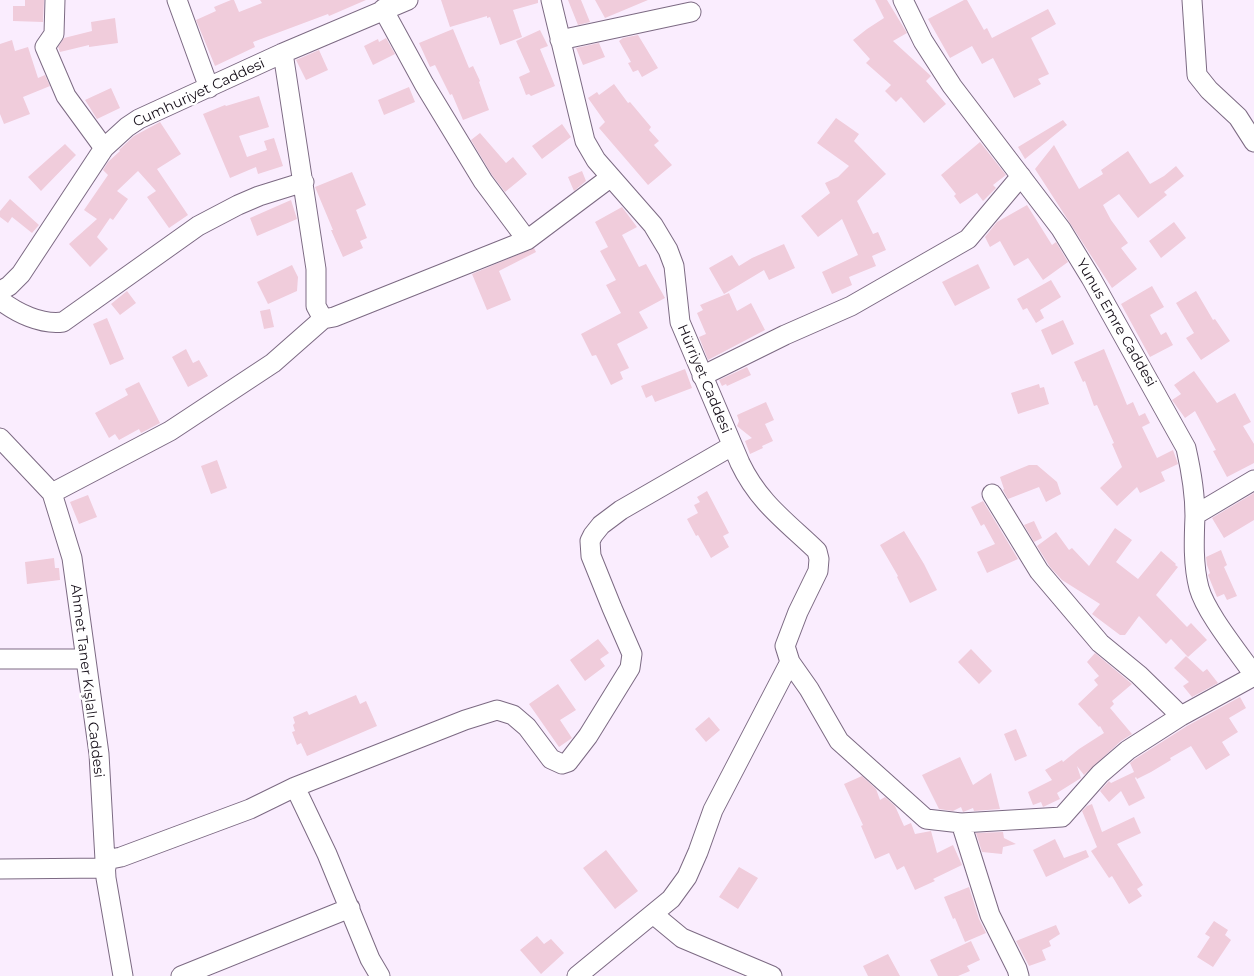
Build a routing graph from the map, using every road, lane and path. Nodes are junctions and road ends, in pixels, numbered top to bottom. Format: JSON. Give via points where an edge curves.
{"nodes":[{"id":1,"x":54,"y":0,"type":"edge"},
{"id":2,"x":177,"y":0,"type":"edge"},
{"id":3,"x":408,"y":0,"type":"edge"},
{"id":4,"x":550,"y":0,"type":"edge"},
{"id":5,"x":903,"y":0,"type":"edge"},
{"id":6,"x":1192,"y":0,"type":"edge"},
{"id":7,"x":384,"y":10,"type":"junction"},
{"id":8,"x":691,"y":12,"type":"dead end"},
{"id":9,"x":560,"y":40,"type":"junction"},
{"id":10,"x":283,"y":53,"type":"junction"},
{"id":11,"x":208,"y":88,"type":"junction"},
{"id":12,"x":1254,"y":142,"type":"edge"},
{"id":13,"x":104,"y":148,"type":"junction"},
{"id":14,"x":1020,"y":176,"type":"junction"},
{"id":15,"x":611,"y":177,"type":"junction"},
{"id":16,"x":304,"y":182,"type":"junction"},
{"id":17,"x":527,"y":240,"type":"junction"},
{"id":18,"x":0,"y":291,"type":"edge"},
{"id":19,"x":0,"y":300,"type":"edge"},
{"id":20,"x":323,"y":319,"type":"junction"},
{"id":21,"x":702,"y":376,"type":"junction"},
{"id":22,"x":0,"y":438,"type":"edge"},
{"id":23,"x":732,"y":446,"type":"junction"},
{"id":24,"x":1254,"y":480,"type":"edge"},
{"id":25,"x":52,"y":493,"type":"junction"},
{"id":26,"x":992,"y":494,"type":"dead end"},
{"id":27,"x":1195,"y":515,"type":"junction"},
{"id":28,"x":0,"y":659,"type":"edge"},
{"id":29,"x":86,"y":659,"type":"junction"},
{"id":30,"x":790,"y":662,"type":"junction"},
{"id":31,"x":1254,"y":676,"type":"edge"},
{"id":32,"x":1182,"y":716,"type":"junction"},
{"id":33,"x":295,"y":787,"type":"junction"},
{"id":34,"x":961,"y":823,"type":"junction"},
{"id":35,"x":106,"y":864,"type":"junction"},
{"id":36,"x":0,"y":869,"type":"edge"},
{"id":37,"x":350,"y":908,"type":"junction"},
{"id":38,"x":652,"y":914,"type":"junction"},
{"id":39,"x":123,"y":976,"type":"edge"},
{"id":40,"x":181,"y":976,"type":"edge"},
{"id":41,"x":380,"y":976,"type":"edge"},
{"id":42,"x":577,"y":976,"type":"edge"},
{"id":43,"x":772,"y":976,"type":"edge"},
{"id":44,"x":1018,"y":976,"type":"edge"}],
"edges":[{"from":1,"to":13,"type":"street","via":[[54,34],[45,47],[66,96]]},
{"from":2,"to":11,"type":"street"},
{"from":3,"to":7,"type":"street","name":"Cumhuriyet Caddesi"},
{"from":4,"to":9,"type":"street","name":"Hürriyet Caddesi"},
{"from":5,"to":14,"type":"street","name":"Yunus Emre Caddesi","via":[[940,70]]},
{"from":6,"to":12,"type":"street","via":[[1197,75],[1238,117]]},
{"from":7,"to":10,"type":"street","name":"Cumhuriyet Caddesi"},
{"from":7,"to":17,"type":"street","via":[[483,181]]},
{"from":8,"to":9,"type":"street"},
{"from":9,"to":15,"type":"street","name":"Hürriyet Caddesi","via":[[585,141]]},
{"from":10,"to":11,"type":"street","name":"Cumhuriyet Caddesi"},
{"from":10,"to":16,"type":"street"},
{"from":11,"to":13,"type":"street","name":"Cumhuriyet Caddesi","via":[[139,119]]},
{"from":13,"to":18,"type":"street","name":"Cumhuriyet Caddesi","via":[[21,274]]},
{"from":14,"to":21,"type":"street","via":[[968,239],[852,306]]},
{"from":14,"to":27,"type":"street","name":"Yunus Emre Caddesi","via":[[1077,255],[1186,448]]},
{"from":15,"to":17,"type":"street"},
{"from":15,"to":21,"type":"street","name":"Hürriyet Caddesi","via":[[653,225],[668,250],[674,266],[680,322]]},
{"from":16,"to":19,"type":"street","via":[[238,205],[198,226],[63,322],[36,320]]},
{"from":16,"to":20,"type":"street","via":[[316,268],[316,306]]},
{"from":17,"to":20,"type":"street"},
{"from":20,"to":25,"type":"street","via":[[274,363],[178,426]]},
{"from":21,"to":23,"type":"street","name":"Hürriyet Caddesi"},
{"from":22,"to":25,"type":"street","name":"Ahmet Taner Kışlalı Caddesi"},
{"from":23,"to":30,"type":"street","name":"Hürriyet Caddesi","via":[[748,479],[765,503],[817,551],[818,571],[785,646]]},
{"from":23,"to":33,"type":"street","via":[[621,510],[593,535],[591,556],[632,654],[630,668],[568,762],[562,764],[551,759],[527,727],[513,715],[497,710]]},
{"from":24,"to":27,"type":"street"},
{"from":25,"to":29,"type":"street","name":"Ahmet Taner Kışlalı Caddesi","via":[[72,558]]},
{"from":26,"to":32,"type":"street","via":[[1039,571],[1100,643]]},
{"from":27,"to":31,"type":"street","name":"Yunus Emre Caddesi","via":[[1199,590]]},
{"from":28,"to":29,"type":"street"},
{"from":29,"to":35,"type":"street","name":"Ahmet Taner Kışlalı Caddesi","via":[[99,754]]},
{"from":30,"to":34,"type":"street","via":[[839,740],[926,819]]},
{"from":30,"to":38,"type":"street","via":[[713,810],[686,878],[671,899]]},
{"from":31,"to":32,"type":"street"},
{"from":32,"to":34,"type":"street","via":[[1128,750],[1100,774],[1062,816]]},
{"from":33,"to":35,"type":"street","via":[[250,809]]},
{"from":33,"to":37,"type":"street"},
{"from":34,"to":44,"type":"street","via":[[990,915]]},
{"from":35,"to":36,"type":"street"},
{"from":35,"to":39,"type":"street","name":"Ahmet Taner Kışlalı Caddesi"},
{"from":37,"to":40,"type":"street"},
{"from":37,"to":41,"type":"street","via":[[364,946]]},
{"from":38,"to":42,"type":"street"},
{"from":38,"to":43,"type":"street","via":[[682,938]]}]}
